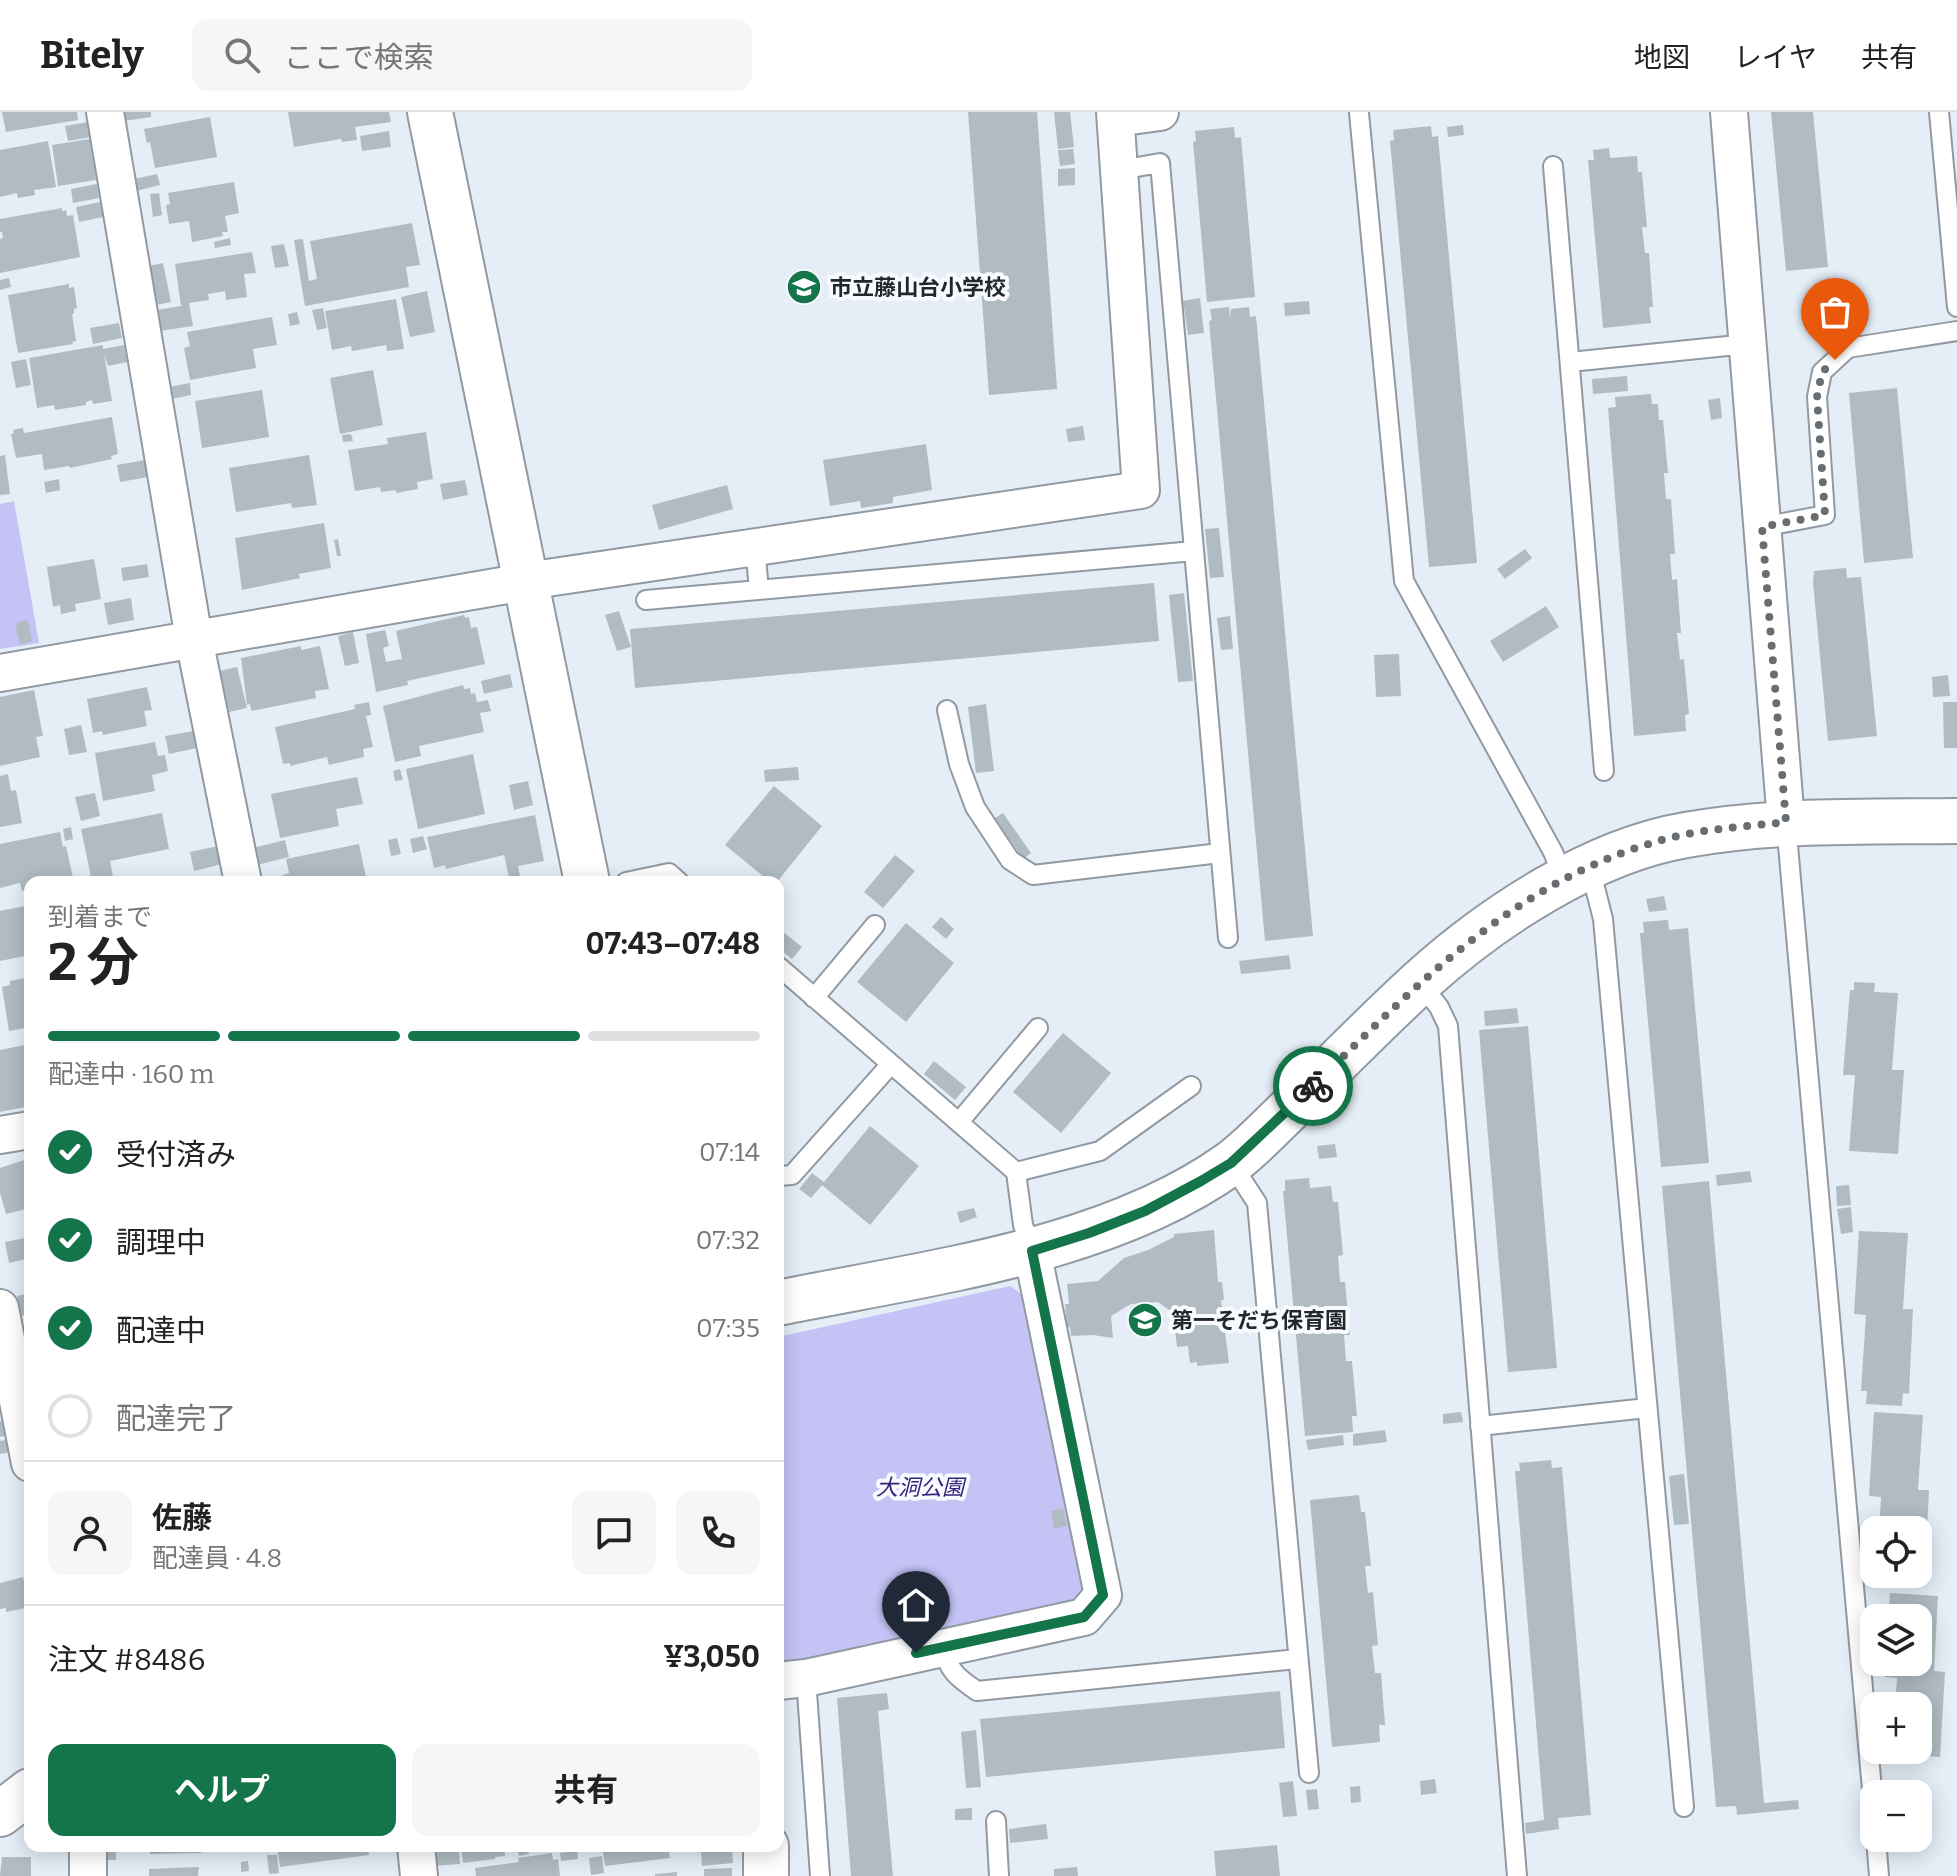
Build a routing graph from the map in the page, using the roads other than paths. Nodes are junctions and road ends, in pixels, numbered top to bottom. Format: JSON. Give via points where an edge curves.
{"nodes":[{"id":1,"x":105,"y":112,"type":"edge"},
{"id":2,"x":430,"y":112,"type":"edge"},
{"id":3,"x":1160,"y":112,"type":"edge"},
{"id":4,"x":1359,"y":112,"type":"edge"},
{"id":5,"x":1366,"y":112,"type":"edge"},
{"id":6,"x":1729,"y":112,"type":"edge"},
{"id":7,"x":1939,"y":112,"type":"edge"},
{"id":8,"x":1116,"y":115,"type":"edge"},
{"id":9,"x":1553,"y":166,"type":"dead end"},
{"id":10,"x":1120,"y":170,"type":"junction"},
{"id":11,"x":1957,"y":307,"type":"edge"},
{"id":12,"x":1957,"y":331,"type":"edge"},
{"id":13,"x":1747,"y":344,"type":"junction"},
{"id":14,"x":1570,"y":362,"type":"junction"},
{"id":15,"x":1762,"y":527,"type":"junction"},
{"id":16,"x":755,"y":547,"type":"junction"},
{"id":17,"x":1194,"y":551,"type":"junction"},
{"id":18,"x":525,"y":582,"type":"junction"},
{"id":19,"x":759,"y":590,"type":"junction"},
{"id":20,"x":646,"y":600,"type":"dead end"},
{"id":21,"x":194,"y":639,"type":"junction"},
{"id":22,"x":0,"y":673,"type":"edge"},
{"id":23,"x":947,"y":710,"type":"dead end"},
{"id":24,"x":1604,"y":771,"type":"dead end"},
{"id":25,"x":1957,"y":821,"type":"edge"},
{"id":26,"x":1786,"y":822,"type":"junction"},
{"id":27,"x":1220,"y":853,"type":"junction"},
{"id":28,"x":1577,"y":873,"type":"junction"},
{"id":29,"x":242,"y":876,"type":"edge"},
{"id":30,"x":586,"y":876,"type":"edge"},
{"id":31,"x":875,"y":925,"type":"dead end"},
{"id":32,"x":1228,"y":938,"type":"dead end"},
{"id":33,"x":784,"y":971,"type":"edge"},
{"id":34,"x":1420,"y":983,"type":"junction"},
{"id":35,"x":814,"y":998,"type":"junction"},
{"id":36,"x":1038,"y":1028,"type":"dead end"},
{"id":37,"x":891,"y":1064,"type":"junction"},
{"id":38,"x":1191,"y":1086,"type":"dead end"},
{"id":39,"x":959,"y":1122,"type":"junction"},
{"id":40,"x":24,"y":1131,"type":"edge"},
{"id":41,"x":0,"y":1135,"type":"edge"},
{"id":42,"x":1231,"y":1163,"type":"junction"},
{"id":43,"x":1016,"y":1172,"type":"junction"},
{"id":44,"x":784,"y":1176,"type":"edge"},
{"id":45,"x":1032,"y":1251,"type":"junction"},
{"id":46,"x":784,"y":1302,"type":"edge"},
{"id":47,"x":0,"y":1308,"type":"edge"},
{"id":48,"x":1647,"y":1408,"type":"junction"},
{"id":49,"x":1480,"y":1426,"type":"junction"},
{"id":50,"x":24,"y":1432,"type":"edge"},
{"id":51,"x":944,"y":1647,"type":"junction"},
{"id":52,"x":1297,"y":1659,"type":"junction"},
{"id":53,"x":792,"y":1680,"type":"edge"},
{"id":54,"x":1309,"y":1773,"type":"dead end"},
{"id":55,"x":1871,"y":1780,"type":"edge"},
{"id":56,"x":24,"y":1796,"type":"edge"},
{"id":57,"x":1684,"y":1807,"type":"dead end"},
{"id":58,"x":0,"y":1814,"type":"edge"},
{"id":59,"x":996,"y":1821,"type":"dead end"},
{"id":60,"x":88,"y":1852,"type":"edge"},
{"id":61,"x":417,"y":1852,"type":"edge"},
{"id":62,"x":766,"y":1852,"type":"edge"},
{"id":63,"x":1877,"y":1852,"type":"edge"},
{"id":64,"x":88,"y":1876,"type":"edge"},
{"id":65,"x":419,"y":1876,"type":"edge"},
{"id":66,"x":766,"y":1876,"type":"edge"},
{"id":67,"x":820,"y":1876,"type":"edge"},
{"id":68,"x":999,"y":1876,"type":"edge"},
{"id":69,"x":1517,"y":1876,"type":"edge"},
{"id":70,"x":1879,"y":1876,"type":"edge"}],
"edges":[{"from":1,"to":21,"type":"street"},
{"from":2,"to":18,"type":"street"},
{"from":3,"to":8,"type":"street"},
{"from":4,"to":5,"type":"lane"},
{"from":4,"to":28,"type":"lane","via":[[1404,581],[1553,852]]},
{"from":6,"to":13,"type":"street"},
{"from":7,"to":11,"type":"lane"},
{"from":8,"to":10,"type":"street"},
{"from":9,"to":14,"type":"lane"},
{"from":10,"to":16,"type":"street","via":[[1141,490]]},
{"from":10,"to":17,"type":"lane","via":[[1160,163]]},
{"from":12,"to":15,"type":"lane","via":[[1848,348],[1822,372],[1817,397],[1825,515]]},
{"from":13,"to":14,"type":"lane"},
{"from":13,"to":15,"type":"street"},
{"from":14,"to":24,"type":"lane"},
{"from":15,"to":26,"type":"street"},
{"from":16,"to":18,"type":"street"},
{"from":16,"to":19,"type":"lane"},
{"from":17,"to":19,"type":"lane"},
{"from":17,"to":27,"type":"lane"},
{"from":18,"to":21,"type":"street"},
{"from":18,"to":30,"type":"street"},
{"from":19,"to":20,"type":"lane"},
{"from":21,"to":22,"type":"street"},
{"from":21,"to":29,"type":"street"},
{"from":23,"to":27,"type":"lane","via":[[975,807],[1010,860],[1033,875]]},
{"from":25,"to":26,"type":"street"},
{"from":26,"to":28,"type":"street","via":[[1684,835]]},
{"from":26,"to":55,"type":"lane"},
{"from":27,"to":32,"type":"lane"},
{"from":28,"to":34,"type":"street","via":[[1476,934]]},
{"from":28,"to":48,"type":"lane","via":[[1603,919]]},
{"from":31,"to":35,"type":"lane"},
{"from":33,"to":35,"type":"lane"},
{"from":34,"to":42,"type":"street"},
{"from":34,"to":49,"type":"lane","via":[[1448,1026]]},
{"from":35,"to":37,"type":"lane"},
{"from":36,"to":39,"type":"lane"},
{"from":37,"to":39,"type":"lane"},
{"from":37,"to":44,"type":"lane","via":[[792,1175]]},
{"from":38,"to":43,"type":"lane","via":[[1100,1151]]},
{"from":39,"to":43,"type":"lane"},
{"from":40,"to":41,"type":"street"},
{"from":42,"to":45,"type":"street","via":[[1145,1211]]},
{"from":42,"to":52,"type":"lane","via":[[1257,1203]]},
{"from":43,"to":45,"type":"lane"},
{"from":45,"to":46,"type":"street"},
{"from":45,"to":51,"type":"street","via":[[1103,1595],[1084,1617]]},
{"from":47,"to":50,"type":"street"},
{"from":48,"to":49,"type":"lane"},
{"from":48,"to":57,"type":"lane"},
{"from":49,"to":69,"type":"lane"},
{"from":51,"to":52,"type":"lane","via":[[955,1676],[977,1691]]},
{"from":51,"to":53,"type":"street"},
{"from":52,"to":54,"type":"lane"},
{"from":53,"to":67,"type":"lane"},
{"from":56,"to":58,"type":"street"},
{"from":59,"to":68,"type":"lane"},
{"from":60,"to":64,"type":"street"},
{"from":61,"to":65,"type":"street"},
{"from":62,"to":66,"type":"street"},
{"from":63,"to":70,"type":"lane"}]}
